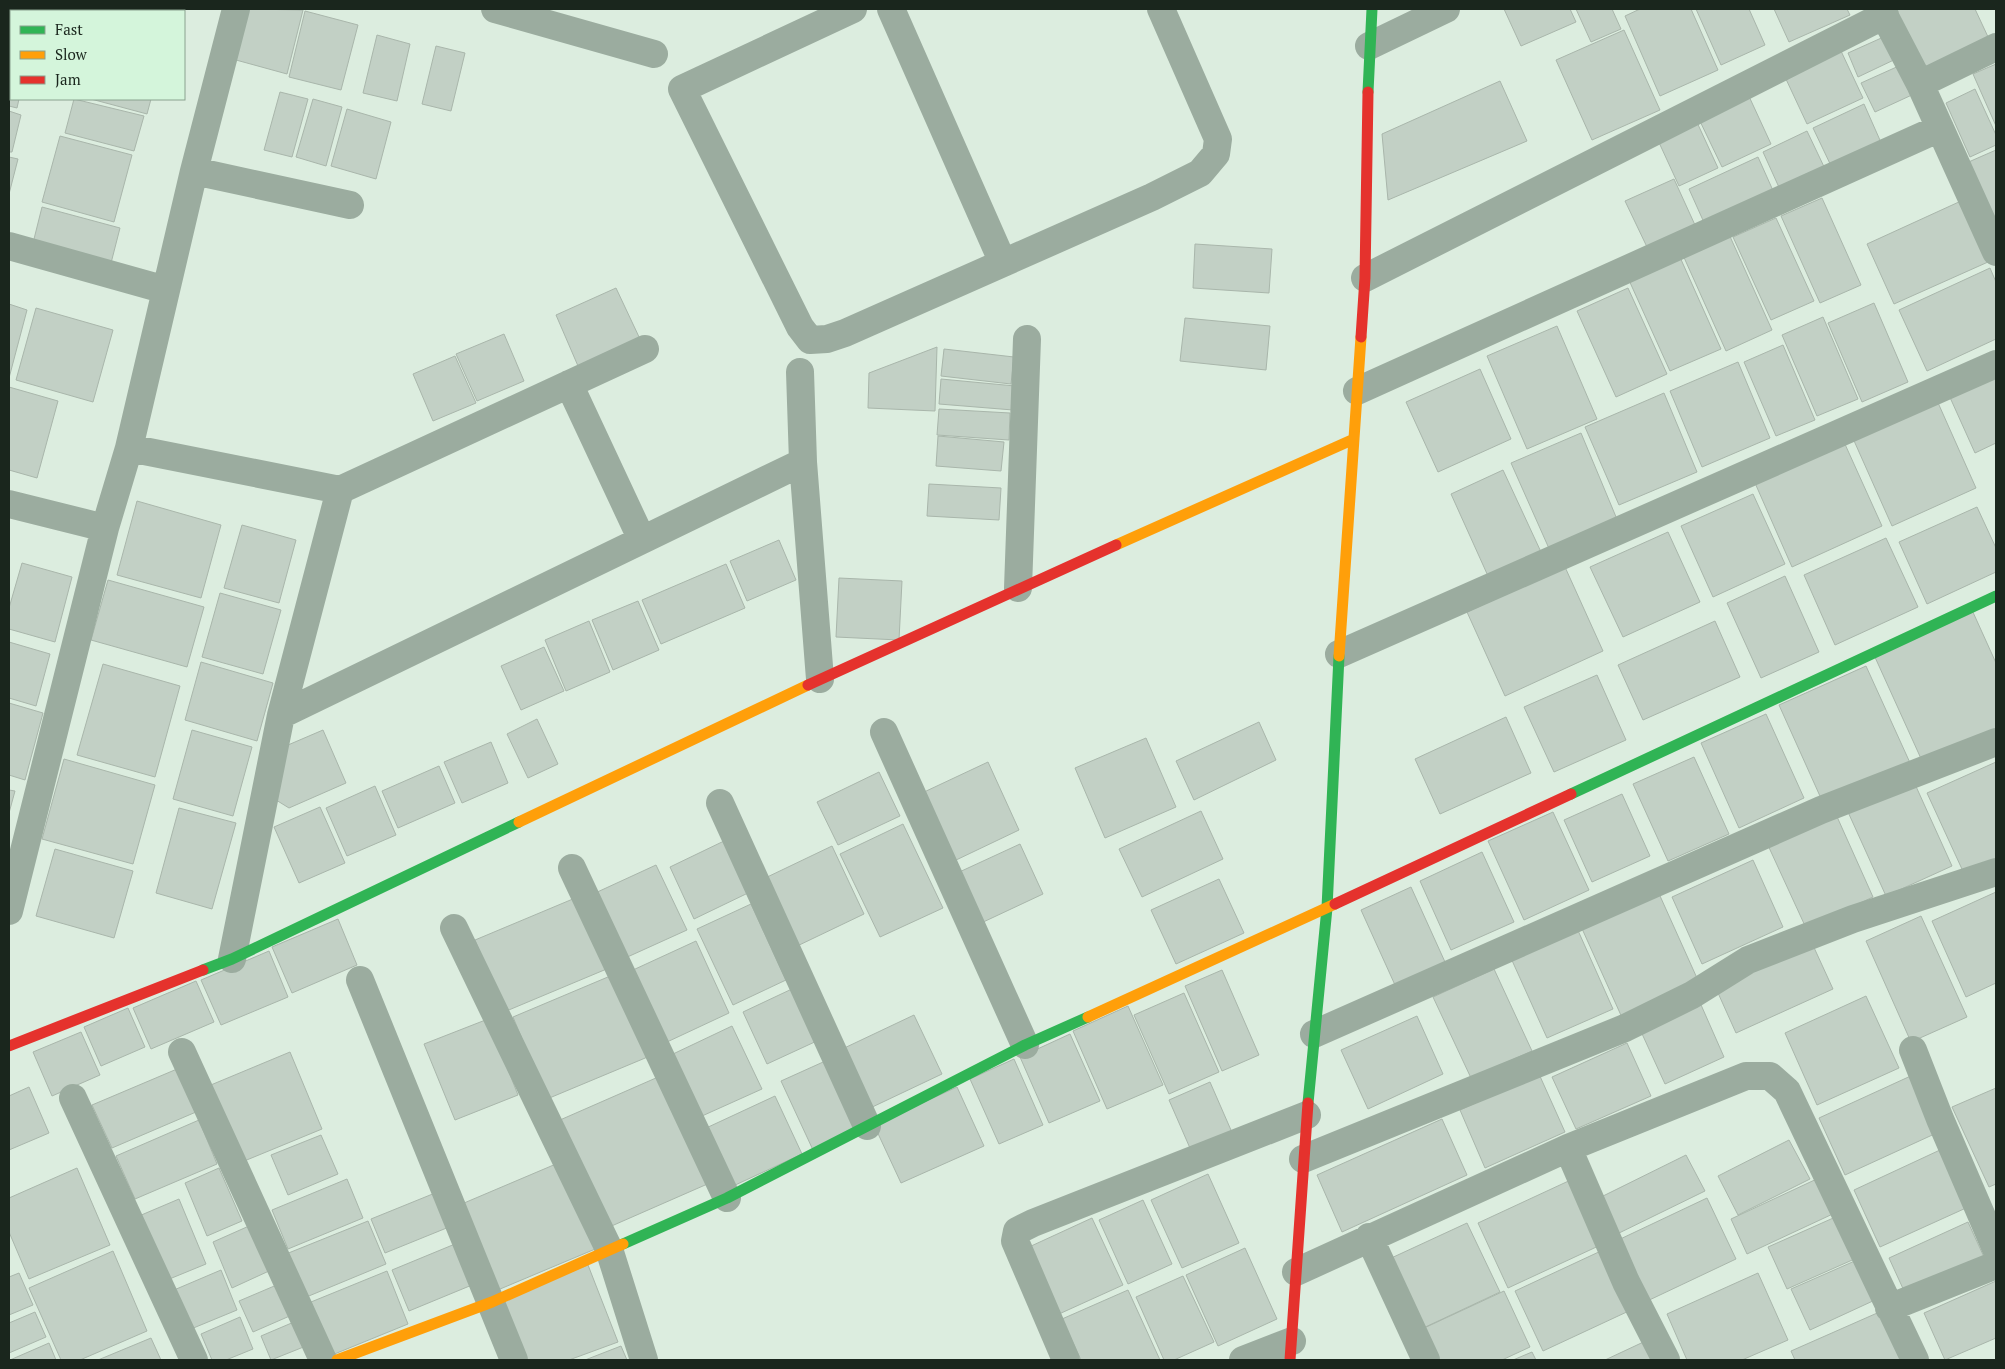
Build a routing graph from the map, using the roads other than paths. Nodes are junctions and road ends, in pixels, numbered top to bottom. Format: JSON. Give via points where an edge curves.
{"nodes":[{"id":1,"x":236,"y":9,"type":"edge"},
{"id":2,"x":495,"y":9,"type":"edge"},
{"id":3,"x":853,"y":9,"type":"edge"},
{"id":4,"x":891,"y":9,"type":"edge"},
{"id":5,"x":1161,"y":9,"type":"edge"},
{"id":6,"x":1372,"y":9,"type":"edge"},
{"id":7,"x":1446,"y":9,"type":"edge"},
{"id":8,"x":1883,"y":12,"type":"edge"},
{"id":9,"x":1369,"y":46,"type":"junction"},
{"id":10,"x":1996,"y":47,"type":"edge"},
{"id":11,"x":654,"y":54,"type":"dead end"},
{"id":12,"x":1920,"y":84,"type":"junction"},
{"id":13,"x":1940,"y":128,"type":"junction"},
{"id":14,"x":194,"y":171,"type":"junction"},
{"id":15,"x":350,"y":205,"type":"dead end"},
{"id":16,"x":1994,"y":240,"type":"edge"},
{"id":17,"x":9,"y":246,"type":"edge"},
{"id":18,"x":1003,"y":263,"type":"junction"},
{"id":19,"x":1365,"y":278,"type":"junction"},
{"id":20,"x":166,"y":290,"type":"junction"},
{"id":21,"x":1027,"y":339,"type":"dead end"},
{"id":22,"x":645,"y":348,"type":"dead end"},
{"id":23,"x":1996,"y":364,"type":"edge"},
{"id":24,"x":800,"y":372,"type":"dead end"},
{"id":25,"x":569,"y":384,"type":"junction"},
{"id":26,"x":1357,"y":391,"type":"junction"},
{"id":27,"x":1354,"y":439,"type":"junction"},
{"id":28,"x":129,"y":448,"type":"junction"},
{"id":29,"x":803,"y":462,"type":"junction"},
{"id":30,"x":340,"y":490,"type":"junction"},
{"id":31,"x":9,"y":504,"type":"edge"},
{"id":32,"x":105,"y":528,"type":"junction"},
{"id":33,"x":642,"y":540,"type":"junction"},
{"id":34,"x":1018,"y":588,"type":"junction"},
{"id":35,"x":1996,"y":596,"type":"edge"},
{"id":36,"x":1339,"y":654,"type":"junction"},
{"id":37,"x":820,"y":679,"type":"junction"},
{"id":38,"x":281,"y":715,"type":"junction"},
{"id":39,"x":884,"y":732,"type":"dead end"},
{"id":40,"x":1996,"y":742,"type":"edge"},
{"id":41,"x":720,"y":803,"type":"dead end"},
{"id":42,"x":572,"y":868,"type":"dead end"},
{"id":43,"x":1996,"y":872,"type":"edge"},
{"id":44,"x":1327,"y":908,"type":"junction"},
{"id":45,"x":9,"y":911,"type":"edge"},
{"id":46,"x":454,"y":928,"type":"dead end"},
{"id":47,"x":232,"y":959,"type":"junction"},
{"id":48,"x":360,"y":980,"type":"dead end"},
{"id":49,"x":1314,"y":1034,"type":"junction"},
{"id":50,"x":1025,"y":1045,"type":"junction"},
{"id":51,"x":9,"y":1046,"type":"edge"},
{"id":52,"x":1914,"y":1050,"type":"dead end"},
{"id":53,"x":182,"y":1052,"type":"dead end"},
{"id":54,"x":73,"y":1098,"type":"dead end"},
{"id":55,"x":1307,"y":1115,"type":"junction"},
{"id":56,"x":867,"y":1126,"type":"junction"},
{"id":57,"x":1568,"y":1148,"type":"junction"},
{"id":58,"x":1303,"y":1159,"type":"junction"},
{"id":59,"x":726,"y":1198,"type":"junction"},
{"id":60,"x":1369,"y":1237,"type":"junction"},
{"id":61,"x":609,"y":1249,"type":"junction"},
{"id":62,"x":1996,"y":1249,"type":"edge"},
{"id":63,"x":1996,"y":1265,"type":"edge"},
{"id":64,"x":1296,"y":1272,"type":"junction"},
{"id":65,"x":492,"y":1302,"type":"junction"},
{"id":66,"x":1889,"y":1308,"type":"junction"},
{"id":67,"x":1291,"y":1351,"type":"edge"},
{"id":68,"x":194,"y":1360,"type":"edge"},
{"id":69,"x":324,"y":1360,"type":"edge"},
{"id":70,"x":337,"y":1360,"type":"edge"},
{"id":71,"x":514,"y":1360,"type":"edge"},
{"id":72,"x":644,"y":1360,"type":"edge"},
{"id":73,"x":1066,"y":1360,"type":"edge"},
{"id":74,"x":1243,"y":1360,"type":"edge"},
{"id":75,"x":1426,"y":1360,"type":"edge"},
{"id":76,"x":1666,"y":1360,"type":"edge"},
{"id":77,"x":1914,"y":1360,"type":"edge"}],
"edges":[{"from":1,"to":14,"type":"street"},
{"from":2,"to":11,"type":"street"},
{"from":3,"to":18,"type":"street","via":[[682,89],[800,327],[810,340],[826,339]]},
{"from":4,"to":18,"type":"street"},
{"from":5,"to":18,"type":"street","via":[[1218,139],[1216,154],[1200,173]]},
{"from":6,"to":9,"type":"street"},
{"from":7,"to":9,"type":"street"},
{"from":8,"to":12,"type":"street"},
{"from":8,"to":19,"type":"street"},
{"from":9,"to":19,"type":"street"},
{"from":10,"to":12,"type":"street"},
{"from":12,"to":13,"type":"street"},
{"from":13,"to":16,"type":"street"},
{"from":13,"to":26,"type":"street"},
{"from":14,"to":15,"type":"street"},
{"from":14,"to":20,"type":"street"},
{"from":17,"to":20,"type":"street"},
{"from":19,"to":26,"type":"street"},
{"from":20,"to":28,"type":"street"},
{"from":21,"to":34,"type":"street"},
{"from":22,"to":25,"type":"street"},
{"from":23,"to":36,"type":"street"},
{"from":24,"to":29,"type":"street"},
{"from":25,"to":30,"type":"street"},
{"from":25,"to":33,"type":"street"},
{"from":26,"to":27,"type":"street"},
{"from":27,"to":34,"type":"street"},
{"from":27,"to":36,"type":"street"},
{"from":28,"to":30,"type":"street"},
{"from":28,"to":32,"type":"street"},
{"from":29,"to":33,"type":"street"},
{"from":29,"to":37,"type":"street"},
{"from":30,"to":38,"type":"street"},
{"from":31,"to":32,"type":"street"},
{"from":32,"to":45,"type":"street"},
{"from":33,"to":38,"type":"street"},
{"from":34,"to":37,"type":"street"},
{"from":35,"to":44,"type":"street"},
{"from":36,"to":44,"type":"street"},
{"from":37,"to":47,"type":"street"},
{"from":38,"to":47,"type":"street"},
{"from":39,"to":50,"type":"street"},
{"from":40,"to":49,"type":"street","via":[[1821,810]]},
{"from":41,"to":56,"type":"street"},
{"from":42,"to":59,"type":"street"},
{"from":43,"to":58,"type":"street","via":[[1853,919],[1748,960],[1692,995],[1625,1028]]},
{"from":44,"to":49,"type":"street"},
{"from":44,"to":50,"type":"street"},
{"from":46,"to":61,"type":"street"},
{"from":47,"to":51,"type":"street"},
{"from":48,"to":65,"type":"street"},
{"from":49,"to":55,"type":"street"},
{"from":50,"to":56,"type":"street"},
{"from":52,"to":62,"type":"street"},
{"from":53,"to":69,"type":"street"},
{"from":54,"to":68,"type":"street"},
{"from":55,"to":58,"type":"street"},
{"from":55,"to":73,"type":"street","via":[[1017,1231],[1014,1241]]},
{"from":56,"to":59,"type":"street"},
{"from":57,"to":60,"type":"street"},
{"from":57,"to":66,"type":"street","via":[[1746,1076],[1770,1076],[1787,1091]]},
{"from":57,"to":76,"type":"street","via":[[1626,1282]]},
{"from":58,"to":64,"type":"street"},
{"from":59,"to":61,"type":"street"},
{"from":60,"to":64,"type":"street"},
{"from":60,"to":75,"type":"street"},
{"from":61,"to":65,"type":"street"},
{"from":61,"to":72,"type":"street"},
{"from":63,"to":66,"type":"street"},
{"from":64,"to":67,"type":"street"},
{"from":65,"to":70,"type":"street"},
{"from":65,"to":71,"type":"street"},
{"from":66,"to":77,"type":"street"},
{"from":67,"to":74,"type":"street"}]}
